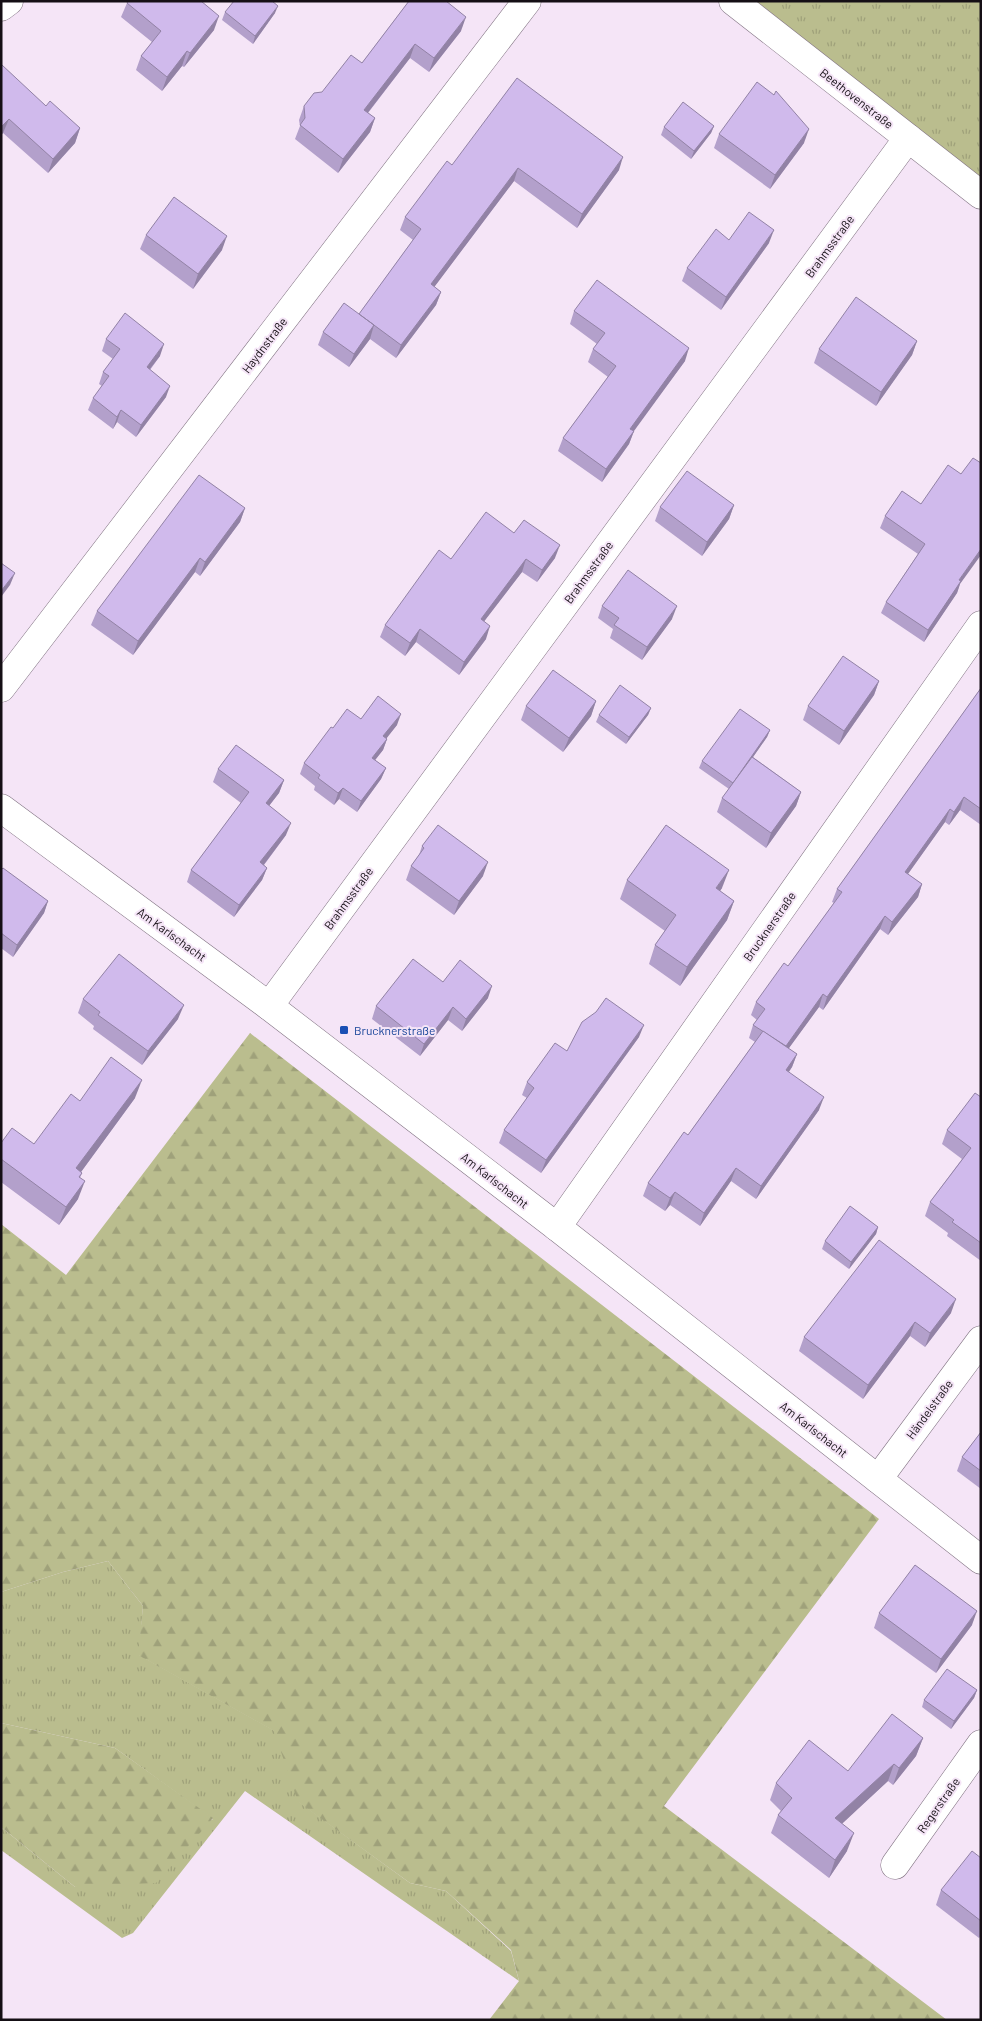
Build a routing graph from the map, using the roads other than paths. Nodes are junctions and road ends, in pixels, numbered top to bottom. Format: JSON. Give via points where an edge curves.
{"nodes":[{"id":1,"x":9,"y":1,"type":"edge"},
{"id":2,"x":527,"y":1,"type":"edge"},
{"id":3,"x":733,"y":1,"type":"edge"},
{"id":4,"x":1,"y":8,"type":"edge"},
{"id":5,"x":908,"y":138,"type":"junction"},
{"id":6,"x":981,"y":195,"type":"edge"},
{"id":7,"x":981,"y":626,"type":"edge"},
{"id":8,"x":1,"y":688,"type":"edge"},
{"id":9,"x":1,"y":808,"type":"edge"},
{"id":10,"x":269,"y":1006,"type":"junction"},
{"id":11,"x":557,"y":1227,"type":"junction"},
{"id":12,"x":981,"y":1340,"type":"edge"},
{"id":13,"x":878,"y":1479,"type":"junction"},
{"id":14,"x":981,"y":1560,"type":"edge"},
{"id":15,"x":981,"y":1744,"type":"edge"},
{"id":16,"x":896,"y":1865,"type":"dead end"}],
"edges":[{"from":1,"to":4,"type":"street"},
{"from":2,"to":8,"type":"street","name":"Haydnstraße"},
{"from":3,"to":5,"type":"street","name":"Beethovenstraße"},
{"from":5,"to":6,"type":"street","name":"Beethovenstraße"},
{"from":5,"to":10,"type":"street","name":"Brahmsstraße"},
{"from":7,"to":11,"type":"street","name":"Brucknerstraße"},
{"from":9,"to":10,"type":"street","name":"Am Karlschacht"},
{"from":10,"to":11,"type":"street","name":"Am Karlschacht"},
{"from":11,"to":13,"type":"street","name":"Am Karlschacht"},
{"from":12,"to":13,"type":"street","name":"Händelstraße"},
{"from":13,"to":14,"type":"street","name":"Am Karlschacht"},
{"from":15,"to":16,"type":"street","name":"Regerstraße"}]}
